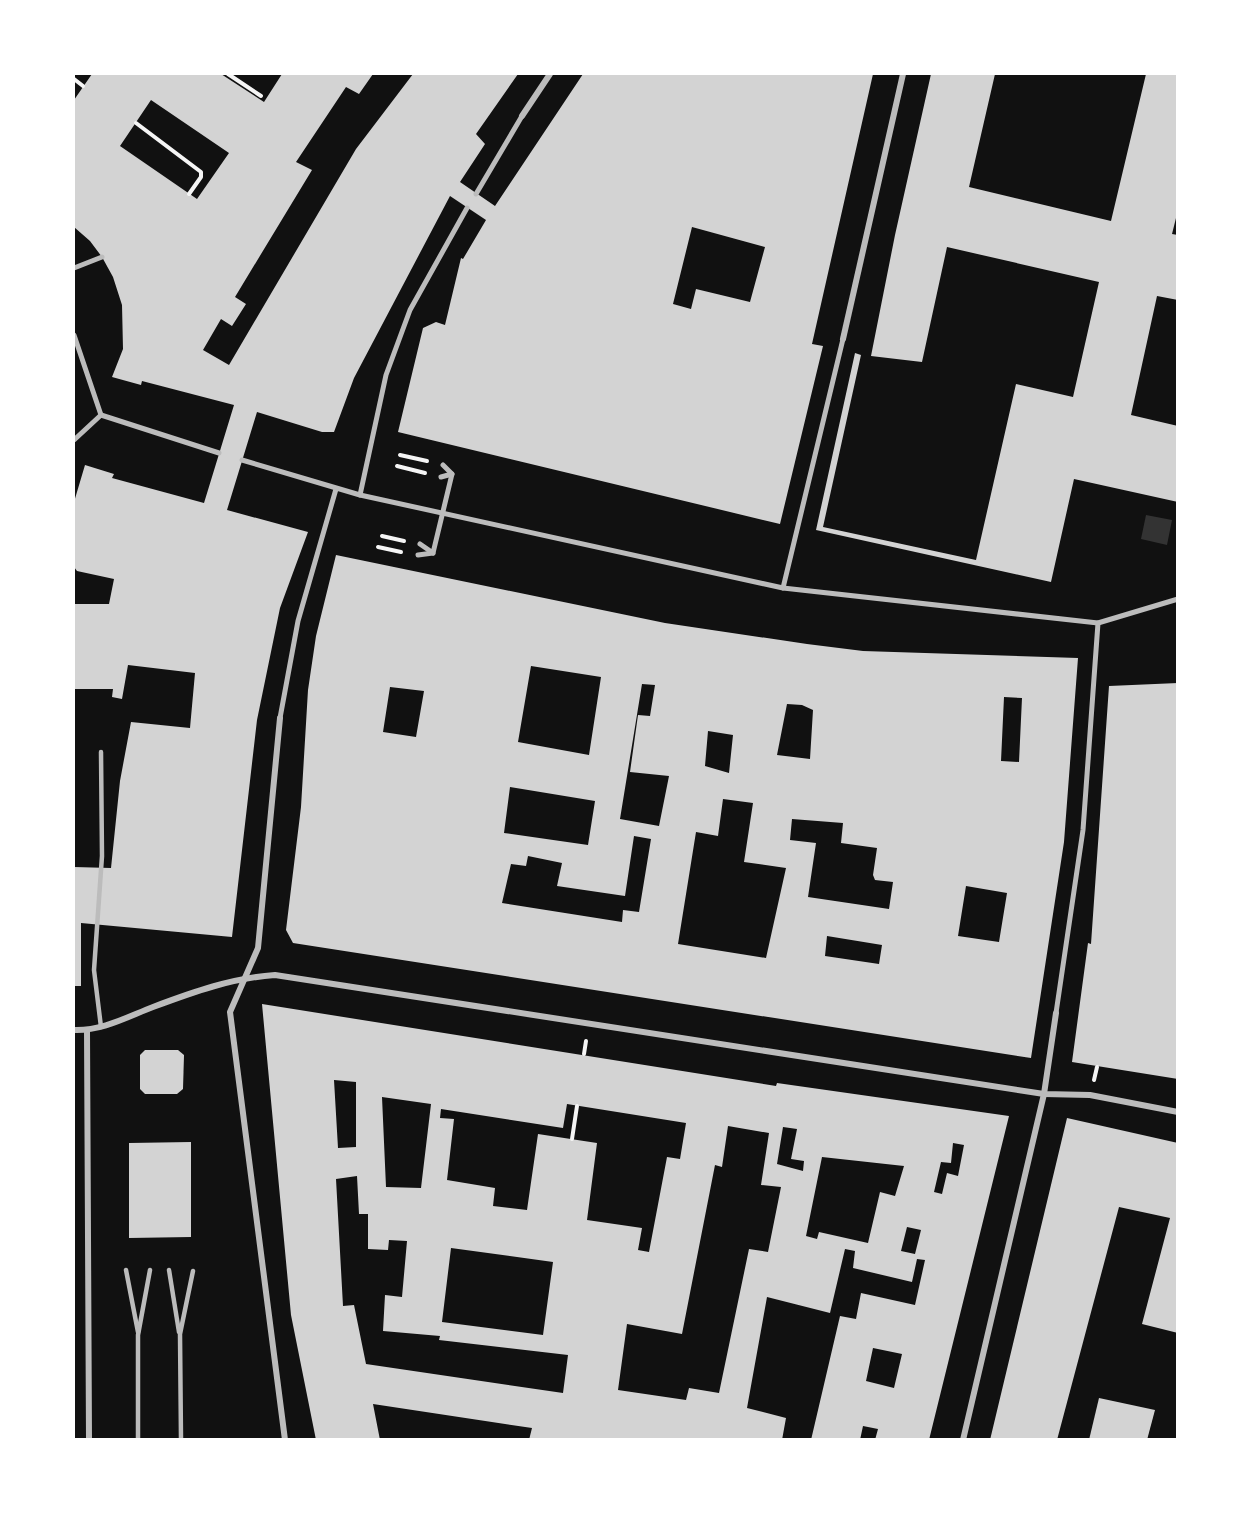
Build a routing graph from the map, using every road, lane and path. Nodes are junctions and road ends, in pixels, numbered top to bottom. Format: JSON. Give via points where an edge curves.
{"nodes":[{"id":1,"x":228,"y":74,"type":"edge"},
{"id":2,"x":550,"y":74,"type":"edge"},
{"id":3,"x":903,"y":74,"type":"edge"},
{"id":4,"x":74,"y":79,"type":"edge"},
{"id":5,"x":83,"y":86,"type":"dead end"},
{"id":6,"x":261,"y":96,"type":"dead end"},
{"id":7,"x":522,"y":116,"type":"joint"},
{"id":8,"x":136,"y":123,"type":"dead end"},
{"id":9,"x":189,"y":194,"type":"dead end"},
{"id":10,"x":476,"y":194,"type":"dead end"},
{"id":11,"x":467,"y":208,"type":"dead end"},
{"id":12,"x":102,"y":257,"type":"dead end"},
{"id":13,"x":74,"y":268,"type":"edge"},
{"id":14,"x":74,"y":334,"type":"edge"},
{"id":15,"x":843,"y":339,"type":"joint"},
{"id":16,"x":101,"y":415,"type":"junction"},
{"id":17,"x":74,"y":440,"type":"edge"},
{"id":18,"x":219,"y":453,"type":"dead end"},
{"id":19,"x":400,"y":454,"type":"dead end"},
{"id":20,"x":242,"y":460,"type":"dead end"},
{"id":21,"x":443,"y":465,"type":"joint"},
{"id":22,"x":397,"y":466,"type":"dead end"},
{"id":23,"x":452,"y":474,"type":"junction"},
{"id":24,"x":441,"y":477,"type":"joint"},
{"id":25,"x":336,"y":489,"type":"junction"},
{"id":26,"x":360,"y":495,"type":"junction"},
{"id":27,"x":443,"y":513,"type":"junction"},
{"id":28,"x":381,"y":536,"type":"dead end"},
{"id":29,"x":420,"y":544,"type":"joint"},
{"id":30,"x":378,"y":547,"type":"dead end"},
{"id":31,"x":433,"y":553,"type":"junction"},
{"id":32,"x":418,"y":555,"type":"joint"},
{"id":33,"x":783,"y":588,"type":"junction"},
{"id":34,"x":1178,"y":599,"type":"edge"},
{"id":35,"x":1098,"y":623,"type":"junction"},
{"id":36,"x":280,"y":718,"type":"joint"},
{"id":37,"x":101,"y":752,"type":"dead end"},
{"id":38,"x":243,"y":977,"type":"junction"},
{"id":39,"x":1056,"y":1013,"type":"joint"},
{"id":40,"x":102,"y":1027,"type":"junction"},
{"id":41,"x":74,"y":1030,"type":"edge"},
{"id":42,"x":87,"y":1030,"type":"junction"},
{"id":43,"x":1044,"y":1094,"type":"junction"},
{"id":44,"x":577,"y":1106,"type":"dead end"},
{"id":45,"x":1178,"y":1112,"type":"edge"},
{"id":46,"x":572,"y":1139,"type":"dead end"},
{"id":47,"x":126,"y":1270,"type":"dead end"},
{"id":48,"x":150,"y":1270,"type":"dead end"},
{"id":49,"x":169,"y":1270,"type":"dead end"},
{"id":50,"x":193,"y":1271,"type":"dead end"},
{"id":51,"x":180,"y":1334,"type":"junction"},
{"id":52,"x":138,"y":1335,"type":"junction"},
{"id":53,"x":89,"y":1440,"type":"edge"},
{"id":54,"x":138,"y":1440,"type":"edge"},
{"id":55,"x":182,"y":1440,"type":"edge"},
{"id":56,"x":285,"y":1440,"type":"edge"},
{"id":57,"x":963,"y":1440,"type":"edge"}],
"edges":[{"from":1,"to":6,"type":"path"},
{"from":2,"to":7,"type":"street"},
{"from":3,"to":15,"type":"street"},
{"from":4,"to":5,"type":"path"},
{"from":7,"to":10,"type":"street"},
{"from":8,"to":9,"type":"path","via":[[201,172]]},
{"from":11,"to":26,"type":"street","via":[[410,310],[386,375]]},
{"from":12,"to":13,"type":"street"},
{"from":14,"to":16,"type":"street"},
{"from":15,"to":33,"type":"street"},
{"from":16,"to":17,"type":"street"},
{"from":16,"to":18,"type":"street"},
{"from":19,"to":21,"type":"path"},
{"from":20,"to":25,"type":"street"},
{"from":21,"to":23,"type":"street"},
{"from":22,"to":24,"type":"path"},
{"from":23,"to":24,"type":"street"},
{"from":23,"to":27,"type":"street"},
{"from":25,"to":26,"type":"street"},
{"from":25,"to":36,"type":"street","via":[[298,621]]},
{"from":26,"to":27,"type":"street"},
{"from":27,"to":31,"type":"street"},
{"from":27,"to":33,"type":"street"},
{"from":28,"to":29,"type":"path"},
{"from":29,"to":31,"type":"street"},
{"from":30,"to":32,"type":"path"},
{"from":31,"to":32,"type":"street"},
{"from":33,"to":35,"type":"street"},
{"from":34,"to":35,"type":"street"},
{"from":35,"to":39,"type":"street","via":[[1083,830]]},
{"from":36,"to":38,"type":"street","via":[[258,948]]},
{"from":37,"to":40,"type":"lane","via":[[102,856],[94,970]]},
{"from":38,"to":40,"type":"street"},
{"from":38,"to":43,"type":"street","via":[[275,975]]},
{"from":38,"to":56,"type":"street","via":[[230,1012]]},
{"from":39,"to":43,"type":"street"},
{"from":40,"to":42,"type":"street"},
{"from":41,"to":42,"type":"street"},
{"from":42,"to":53,"type":"street"},
{"from":43,"to":45,"type":"street","via":[[1090,1095]]},
{"from":43,"to":57,"type":"street"},
{"from":44,"to":46,"type":"path"},
{"from":47,"to":52,"type":"lane"},
{"from":48,"to":52,"type":"lane"},
{"from":49,"to":51,"type":"lane"},
{"from":50,"to":51,"type":"lane"},
{"from":51,"to":55,"type":"lane"},
{"from":52,"to":54,"type":"lane"}]}
